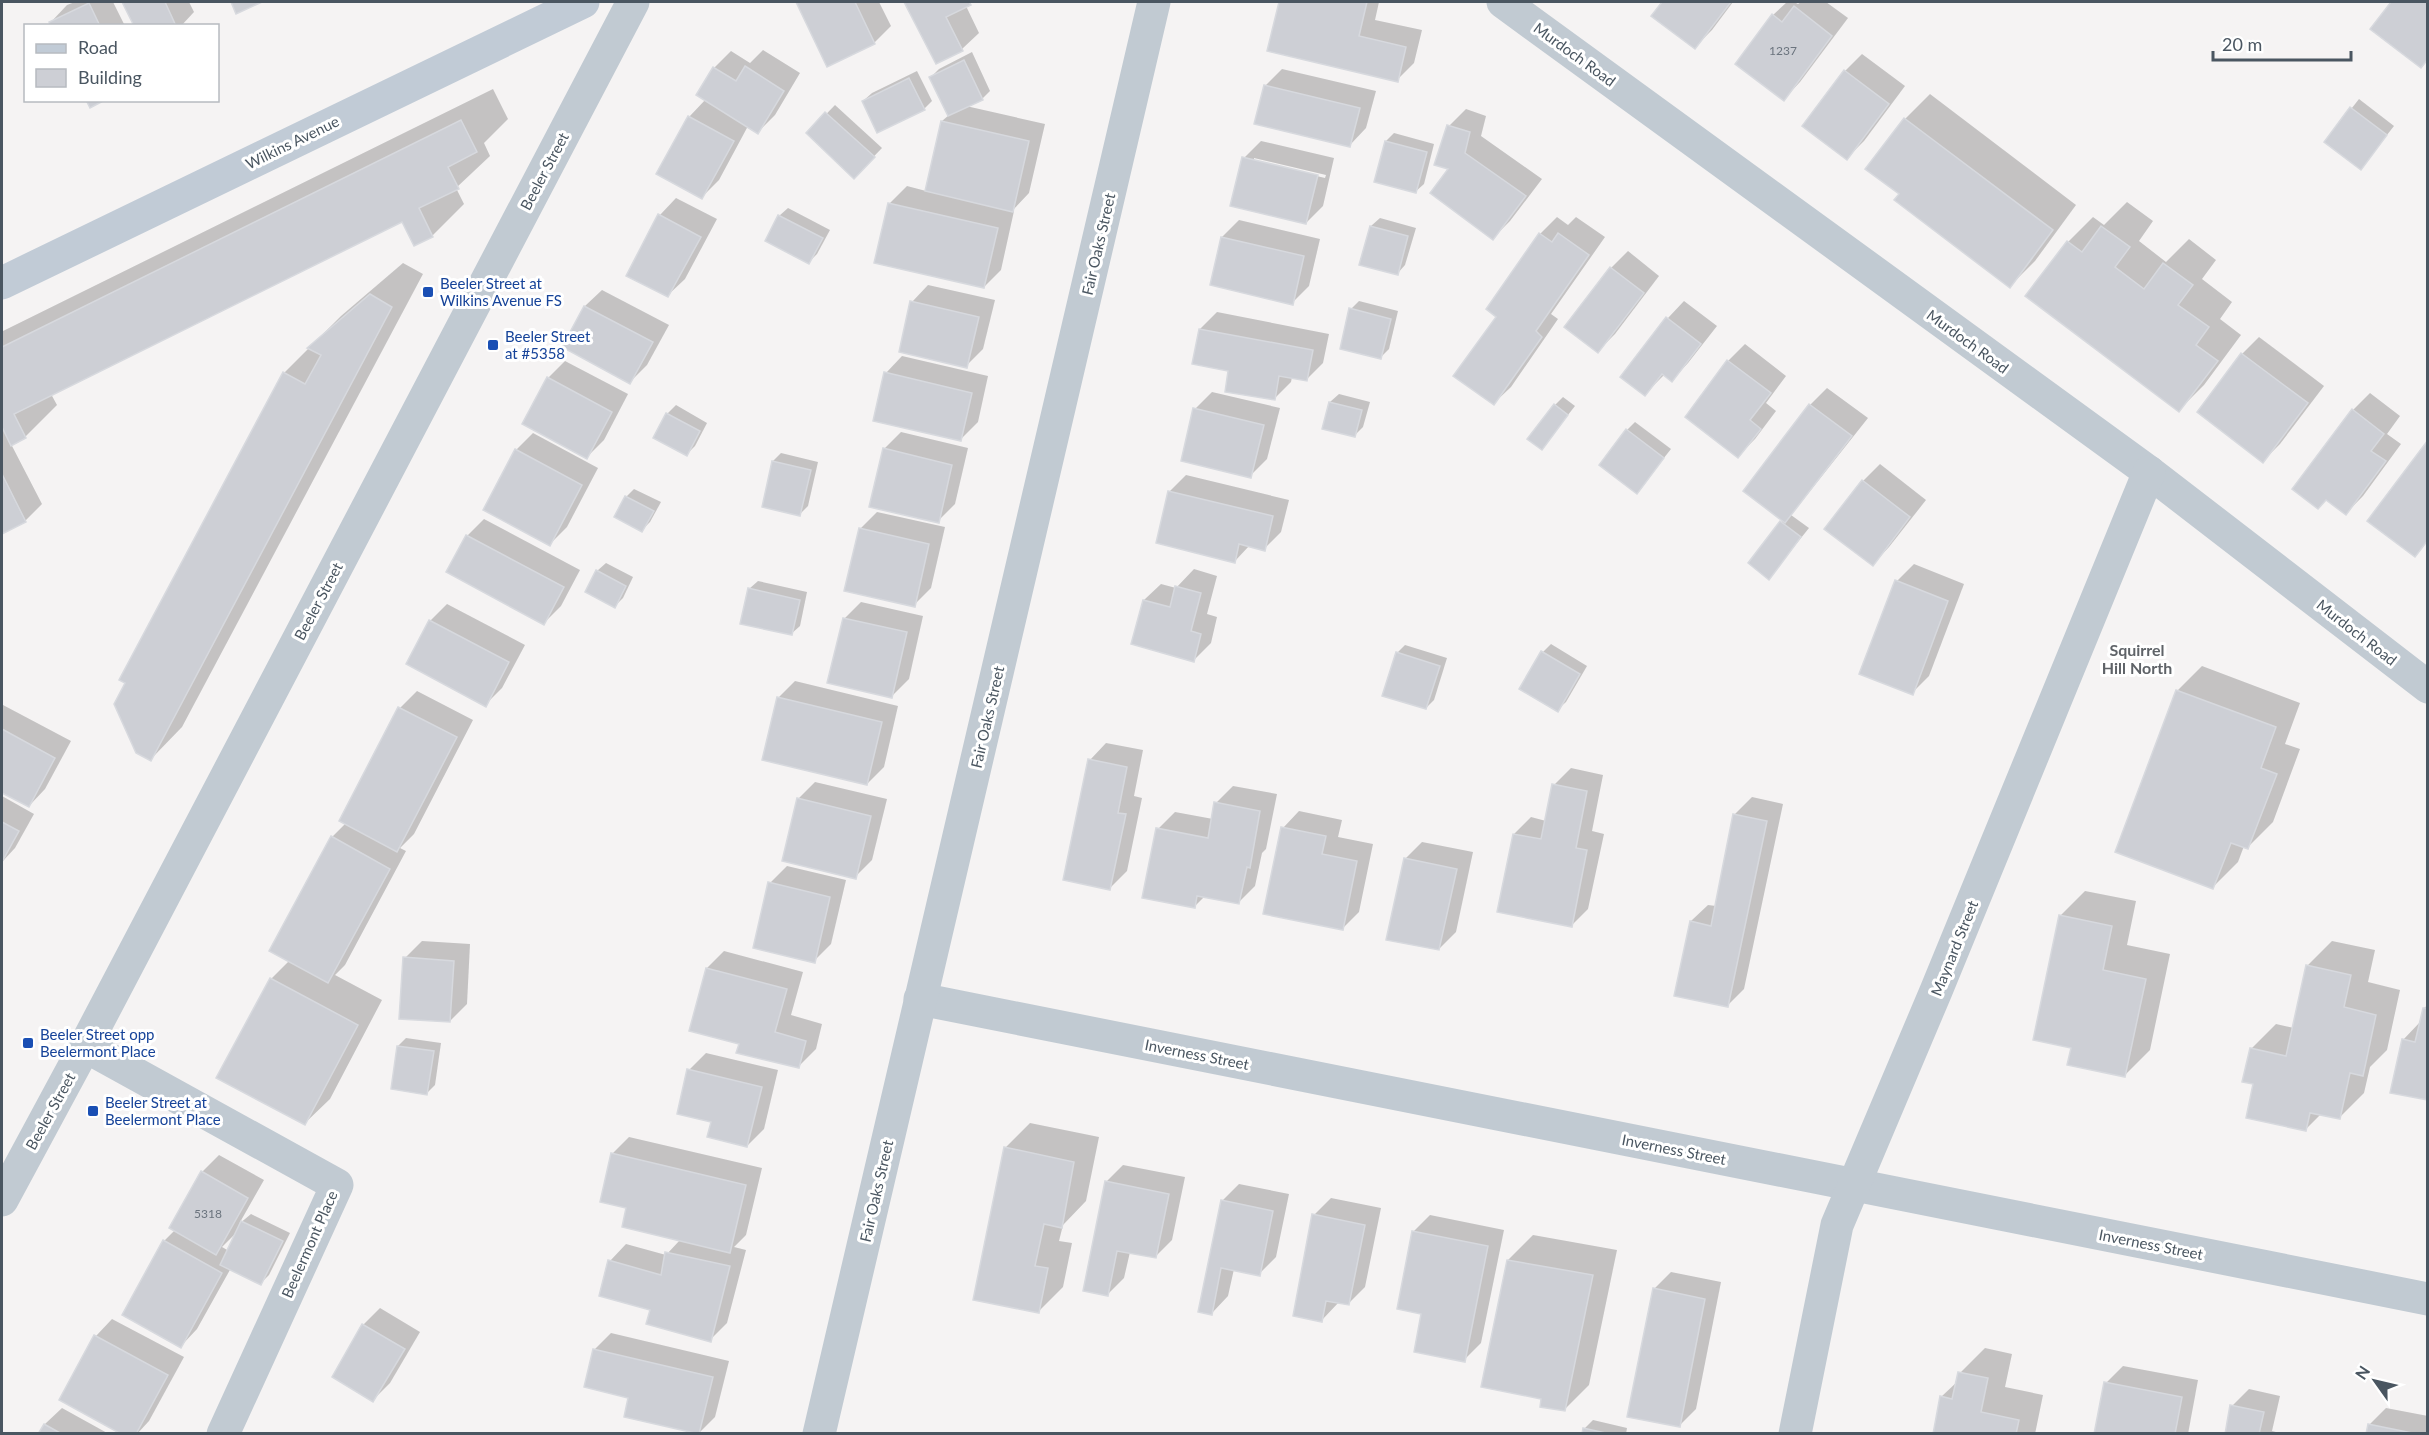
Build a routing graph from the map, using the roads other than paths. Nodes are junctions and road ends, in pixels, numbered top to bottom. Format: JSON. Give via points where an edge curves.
{"nodes":[{"id":1,"x":583,"y":2,"type":"edge"},
{"id":2,"x":633,"y":2,"type":"edge"},
{"id":3,"x":1154,"y":2,"type":"edge"},
{"id":4,"x":1503,"y":2,"type":"edge"},
{"id":5,"x":2,"y":283,"type":"edge"},
{"id":6,"x":2149,"y":472,"type":"junction"},
{"id":7,"x":2427,"y":687,"type":"edge"},
{"id":8,"x":920,"y":999,"type":"junction"},
{"id":9,"x":85,"y":1046,"type":"junction"},
{"id":10,"x":1852,"y":1183,"type":"junction"},
{"id":11,"x":2,"y":1200,"type":"edge"},
{"id":12,"x":2427,"y":1299,"type":"edge"},
{"id":13,"x":223,"y":1434,"type":"edge"},
{"id":14,"x":819,"y":1434,"type":"edge"},
{"id":15,"x":1795,"y":1434,"type":"edge"}],
"edges":[{"from":1,"to":5,"type":"main road","name":"Wilkins Avenue"},
{"from":2,"to":9,"type":"street","name":"Beeler Street"},
{"from":3,"to":8,"type":"street","name":"Fair Oaks Street"},
{"from":4,"to":6,"type":"street","name":"Murdoch Road"},
{"from":6,"to":7,"type":"street","name":"Murdoch Road"},
{"from":6,"to":10,"type":"street","name":"Maynard Street","via":[[1936,991]]},
{"from":8,"to":10,"type":"street","name":"Inverness Street"},
{"from":8,"to":14,"type":"street","name":"Fair Oaks Street"},
{"from":9,"to":11,"type":"street","name":"Beeler Street"},
{"from":9,"to":13,"type":"street","name":"Beelermont Place","via":[[337,1185]]},
{"from":10,"to":12,"type":"street","name":"Inverness Street"},
{"from":10,"to":15,"type":"street","name":"Maynard Street","via":[[1837,1225]]}]}
